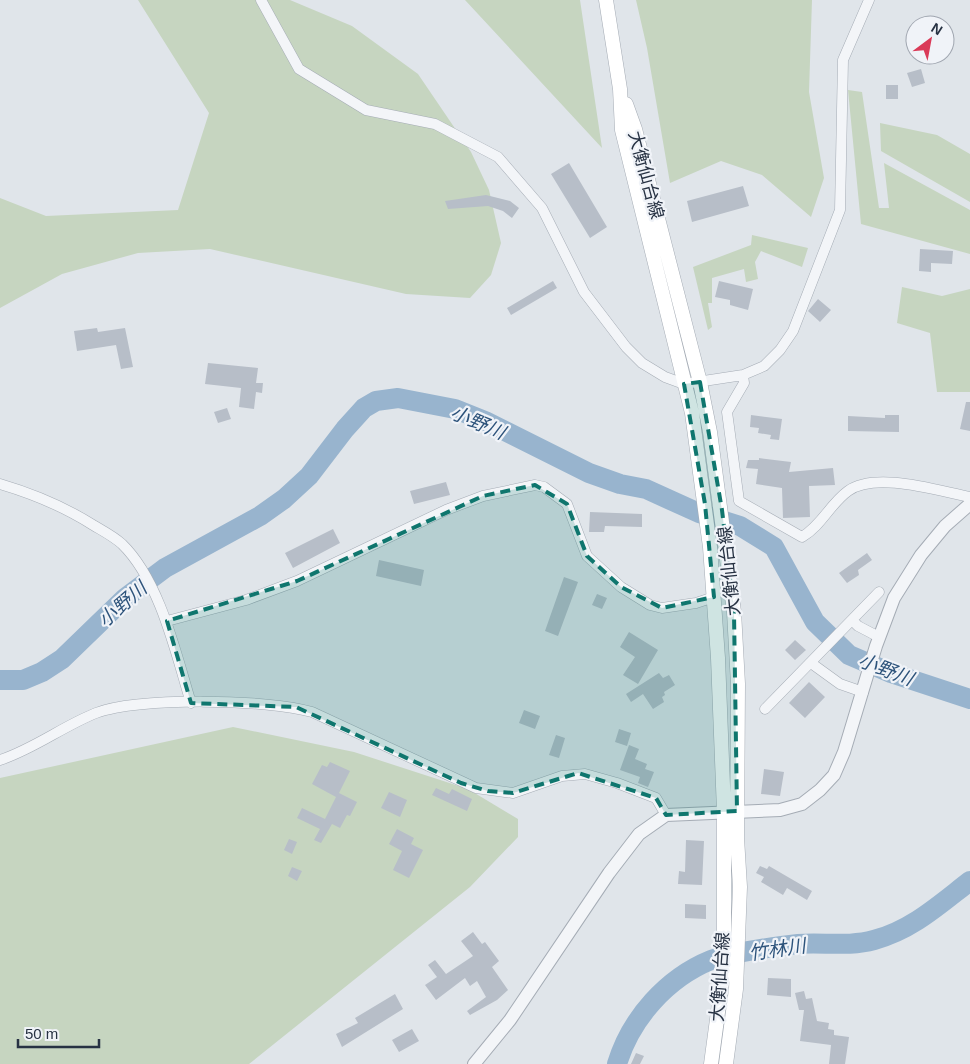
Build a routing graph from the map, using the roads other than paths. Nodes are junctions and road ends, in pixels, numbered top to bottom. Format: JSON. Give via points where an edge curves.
{"nodes":[{"id":1,"x":261,"y":0,"type":"edge"},
{"id":2,"x":606,"y":0,"type":"edge"},
{"id":3,"x":869,"y":0,"type":"edge"},
{"id":4,"x":620,"y":89,"type":"junction"},
{"id":5,"x":743,"y":375,"type":"junction"},
{"id":6,"x":700,"y":382,"type":"junction"},
{"id":7,"x":684,"y":384,"type":"junction"},
{"id":8,"x":0,"y":484,"type":"edge"},
{"id":9,"x":970,"y":496,"type":"edge"},
{"id":10,"x":970,"y":504,"type":"edge"},
{"id":11,"x":879,"y":592,"type":"dead end"},
{"id":12,"x":714,"y":597,"type":"junction"},
{"id":13,"x":852,"y":620,"type":"junction"},
{"id":14,"x":166,"y":621,"type":"junction"},
{"id":15,"x":878,"y":641,"type":"junction"},
{"id":16,"x":813,"y":660,"type":"junction"},
{"id":17,"x":864,"y":688,"type":"junction"},
{"id":18,"x":190,"y":703,"type":"junction"},
{"id":19,"x":765,"y":708,"type":"dead end"},
{"id":20,"x":0,"y":760,"type":"edge"},
{"id":21,"x":730,"y":811,"type":"junction"},
{"id":22,"x":666,"y":816,"type":"junction"},
{"id":23,"x":730,"y":974,"type":"junction"},
{"id":24,"x":474,"y":1064,"type":"edge"},
{"id":25,"x":713,"y":1064,"type":"edge"},
{"id":26,"x":726,"y":1064,"type":"edge"}],
"edges":[{"from":1,"to":7,"type":"street","via":[[299,69],[366,110],[435,124],[498,157],[542,208],[584,292],[626,347],[642,363]]},
{"from":2,"to":4,"type":"main road","name":"大衡仙台線"},
{"from":3,"to":5,"type":"street","via":[[843,60],[840,210],[793,331],[764,366]]},
{"from":4,"to":6,"type":"main road","name":"大衡仙台線","via":[[635,129]]},
{"from":4,"to":7,"type":"main road","name":"大衡仙台線","via":[[622,130]]},
{"from":5,"to":6,"type":"street"},
{"from":5,"to":9,"type":"street","via":[[744,383],[727,412],[739,501],[802,537],[815,530],[849,491],[868,483],[900,484]]},
{"from":6,"to":7,"type":"street"},
{"from":6,"to":21,"type":"main road","name":"大衡仙台線","via":[[722,510],[734,612],[738,684]]},
{"from":7,"to":12,"type":"main road","name":"大衡仙台線","via":[[692,412],[706,504]]},
{"from":8,"to":14,"type":"street","via":[[37,494],[73,512],[122,545],[139,568]]},
{"from":10,"to":15,"type":"street","via":[[945,526],[903,581]]},
{"from":11,"to":13,"type":"street"},
{"from":12,"to":14,"type":"street","via":[[662,608],[635,596],[587,556],[567,504],[535,485],[483,496],[446,510],[298,580],[246,600]]},
{"from":12,"to":21,"type":"main road","name":"大衡仙台線"},
{"from":13,"to":15,"type":"street"},
{"from":13,"to":16,"type":"street"},
{"from":14,"to":18,"type":"street"},
{"from":15,"to":17,"type":"street"},
{"from":16,"to":17,"type":"street","via":[[840,684]]},
{"from":16,"to":19,"type":"street"},
{"from":17,"to":21,"type":"street","via":[[844,752],[834,775],[820,790],[802,804],[780,810]]},
{"from":18,"to":20,"type":"street","via":[[124,705],[108,709]]},
{"from":18,"to":22,"type":"street","via":[[253,703],[312,712],[461,783],[488,791],[513,793],[578,773],[598,777],[656,798]]},
{"from":21,"to":22,"type":"street"},
{"from":21,"to":23,"type":"main road","name":"大衡仙台線"},
{"from":22,"to":24,"type":"street","via":[[638,834],[510,1020]]},
{"from":23,"to":25,"type":"main road","name":"大衡仙台線"},
{"from":23,"to":26,"type":"main road","name":"大衡仙台線","via":[[733,1021]]}]}
